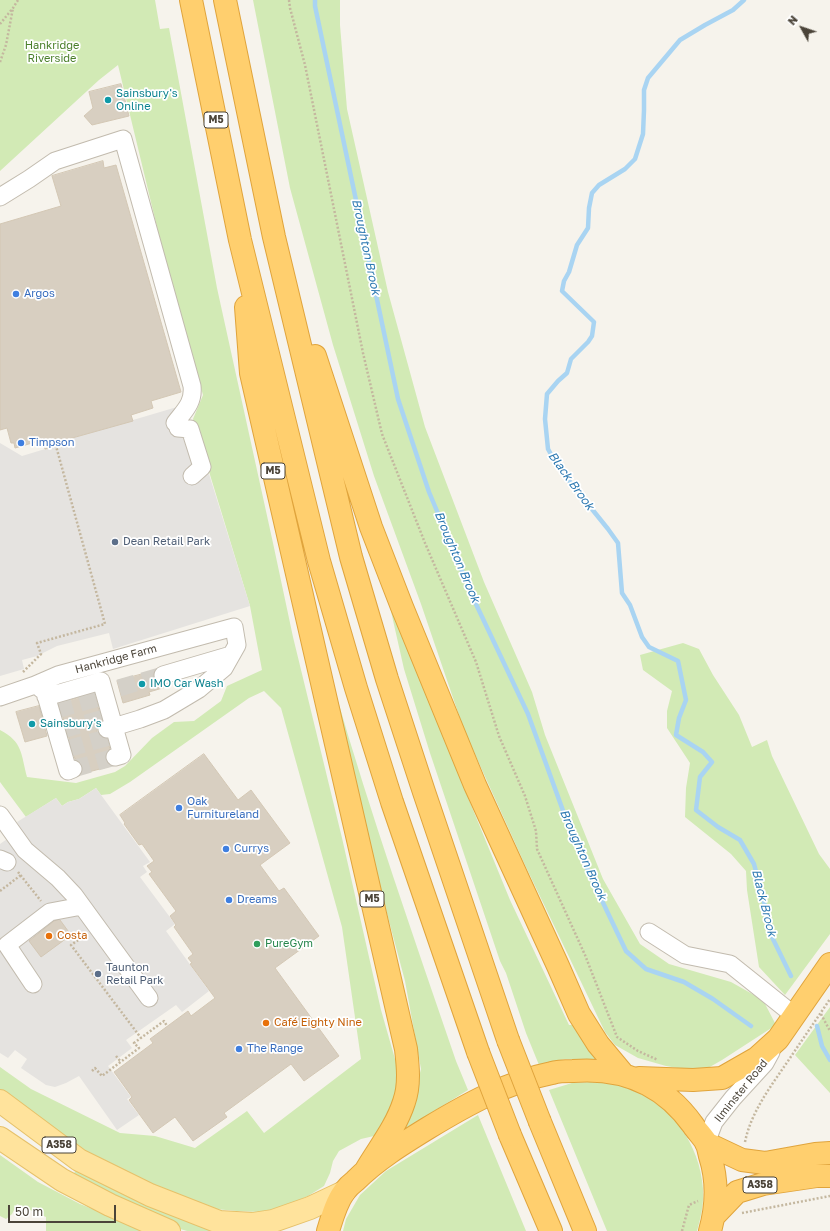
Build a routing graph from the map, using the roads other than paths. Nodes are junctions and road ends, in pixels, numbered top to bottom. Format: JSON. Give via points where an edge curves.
{"nodes":[{"id":1,"x":191,"y":0,"type":"edge"},
{"id":2,"x":225,"y":0,"type":"edge"},
{"id":3,"x":0,"y":197,"type":"edge"},
{"id":4,"x":274,"y":237,"type":"junction"},
{"id":5,"x":240,"y":240,"type":"junction"},
{"id":6,"x":192,"y":476,"type":"dead end"},
{"id":7,"x":231,"y":655,"type":"junction"},
{"id":8,"x":163,"y":675,"type":"tunnel mouth"},
{"id":9,"x":35,"y":685,"type":"junction"},
{"id":10,"x":0,"y":697,"type":"edge"},
{"id":11,"x":0,"y":815,"type":"edge"},
{"id":12,"x":82,"y":906,"type":"junction"},
{"id":13,"x":649,"y":932,"type":"dead end"},
{"id":14,"x":830,"y":964,"type":"edge"},
{"id":15,"x":34,"y":984,"type":"dead end"},
{"id":16,"x":149,"y":998,"type":"dead end"},
{"id":17,"x":795,"y":1016,"type":"junction"},
{"id":18,"x":778,"y":1039,"type":"junction"},
{"id":19,"x":628,"y":1076,"type":"junction"},
{"id":20,"x":0,"y":1101,"type":"edge"},
{"id":21,"x":0,"y":1138,"type":"edge"},
{"id":22,"x":706,"y":1143,"type":"junction"},
{"id":23,"x":822,"y":1153,"type":"edge"},
{"id":24,"x":366,"y":1170,"type":"junction"},
{"id":25,"x":824,"y":1176,"type":"edge"},
{"id":26,"x":344,"y":1192,"type":"junction"},
{"id":27,"x":714,"y":1226,"type":"edge"},
{"id":28,"x":170,"y":1231,"type":"edge"},
{"id":29,"x":328,"y":1231,"type":"edge"},
{"id":30,"x":551,"y":1231,"type":"edge"},
{"id":31,"x":585,"y":1231,"type":"edge"}],
"edges":[{"from":1,"to":5,"type":"highway","number":"M5"},
{"from":2,"to":4,"type":"highway"},
{"from":3,"to":6,"type":"street","via":[[55,161],[123,139],[192,386],[190,404],[177,426],[190,429],[202,466]]},
{"from":4,"to":19,"type":"highway","via":[[371,527],[472,777],[579,1014],[598,1044]]},
{"from":4,"to":31,"type":"highway","bridge":true,"via":[[351,557],[387,679],[508,1040]]},
{"from":5,"to":24,"type":"highway","number":"M5","via":[[251,373],[406,1049],[408,1075],[405,1100],[391,1131]]},
{"from":5,"to":30,"type":"highway","number":"M5","bridge":true,"via":[[319,562],[353,680],[478,1052]]},
{"from":7,"to":8,"type":"street"},
{"from":7,"to":9,"type":"street","name":"Hankridge Farm","via":[[237,645],[234,627],[58,674]]},
{"from":7,"to":9,"type":"street","via":[[224,668],[193,692],[164,710],[140,719],[108,716],[101,681],[59,732],[45,692]]},
{"from":9,"to":10,"type":"street","name":"Hankridge Farm"},
{"from":11,"to":12,"type":"street","via":[[25,850],[58,878]]},
{"from":12,"to":15,"type":"street","via":[[50,912],[7,945]]},
{"from":12,"to":16,"type":"street"},
{"from":13,"to":17,"type":"street","via":[[685,955],[730,964]]},
{"from":14,"to":17,"type":"highway","name":"Ilminster Road"},
{"from":17,"to":18,"type":"highway","name":"Ilminster Road"},
{"from":18,"to":19,"type":"highway","name":"Ilminster Road","via":[[757,1058],[722,1078],[693,1080]]},
{"from":18,"to":22,"type":"street","name":"Ilminster Road","via":[[765,1063],[714,1122]]},
{"from":19,"to":22,"type":"highway","via":[[668,1097],[686,1115]]},
{"from":19,"to":24,"type":"highway","via":[[589,1070],[552,1072],[519,1082],[462,1107]]},
{"from":20,"to":26,"type":"main road","number":"A358","via":[[79,1160],[150,1195],[219,1222],[253,1224],[273,1221]]},
{"from":21,"to":28,"type":"main road","number":"A358","via":[[62,1180],[110,1205]]},
{"from":22,"to":23,"type":"highway","number":"A358","via":[[742,1160],[765,1163]]},
{"from":22,"to":27,"type":"highway","via":[[712,1161],[716,1195]]},
{"from":24,"to":26,"type":"highway"},
{"from":25,"to":27,"type":"highway","number":"A358","via":[[763,1184],[737,1192]]},
{"from":26,"to":29,"type":"highway","via":[[333,1213]]}]}
